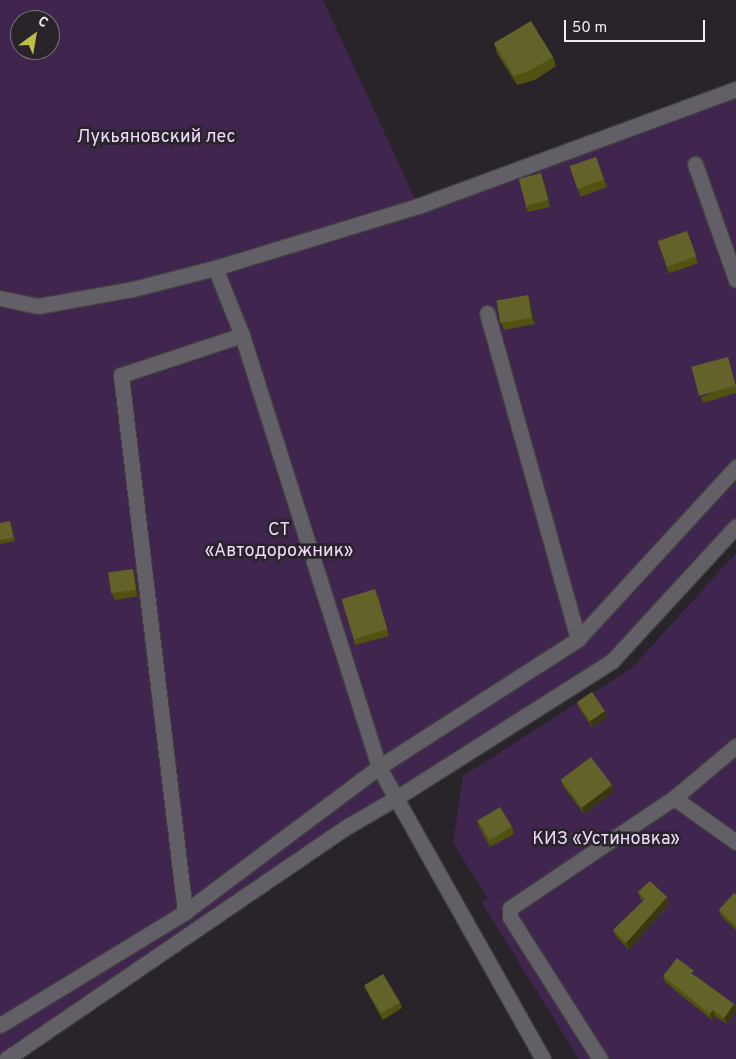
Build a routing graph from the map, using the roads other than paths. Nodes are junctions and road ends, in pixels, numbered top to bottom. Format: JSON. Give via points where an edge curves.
{"nodes":[{"id":1,"x":736,"y":90,"type":"edge"},
{"id":2,"x":695,"y":164,"type":"dead end"},
{"id":3,"x":215,"y":268,"type":"junction"},
{"id":4,"x":736,"y":280,"type":"edge"},
{"id":5,"x":0,"y":298,"type":"edge"},
{"id":6,"x":487,"y":313,"type":"dead end"},
{"id":7,"x":242,"y":335,"type":"junction"},
{"id":8,"x":736,"y":467,"type":"edge"},
{"id":9,"x":736,"y":526,"type":"edge"},
{"id":10,"x":578,"y":639,"type":"junction"},
{"id":11,"x":736,"y":746,"type":"edge"},
{"id":12,"x":380,"y":767,"type":"junction"},
{"id":13,"x":396,"y":798,"type":"junction"},
{"id":14,"x":674,"y":798,"type":"junction"},
{"id":15,"x":736,"y":842,"type":"edge"},
{"id":16,"x":186,"y":912,"type":"junction"},
{"id":17,"x":0,"y":1026,"type":"edge"},
{"id":18,"x":6,"y":1059,"type":"edge"},
{"id":19,"x":542,"y":1059,"type":"edge"},
{"id":20,"x":600,"y":1059,"type":"edge"}],
"edges":[{"from":1,"to":3,"type":"street","via":[[418,206]]},
{"from":2,"to":4,"type":"street"},
{"from":3,"to":5,"type":"street","via":[[133,289],[38,306]]},
{"from":3,"to":7,"type":"street"},
{"from":6,"to":10,"type":"street"},
{"from":7,"to":12,"type":"street"},
{"from":7,"to":16,"type":"street","via":[[121,375]]},
{"from":8,"to":10,"type":"street"},
{"from":9,"to":13,"type":"street","via":[[612,661]]},
{"from":10,"to":12,"type":"street"},
{"from":11,"to":14,"type":"street"},
{"from":12,"to":13,"type":"street"},
{"from":12,"to":16,"type":"street"},
{"from":13,"to":18,"type":"street","via":[[348,826]]},
{"from":13,"to":19,"type":"street"},
{"from":14,"to":15,"type":"street"},
{"from":14,"to":20,"type":"street","via":[[510,908],[510,917]]},
{"from":16,"to":17,"type":"street"}]}
